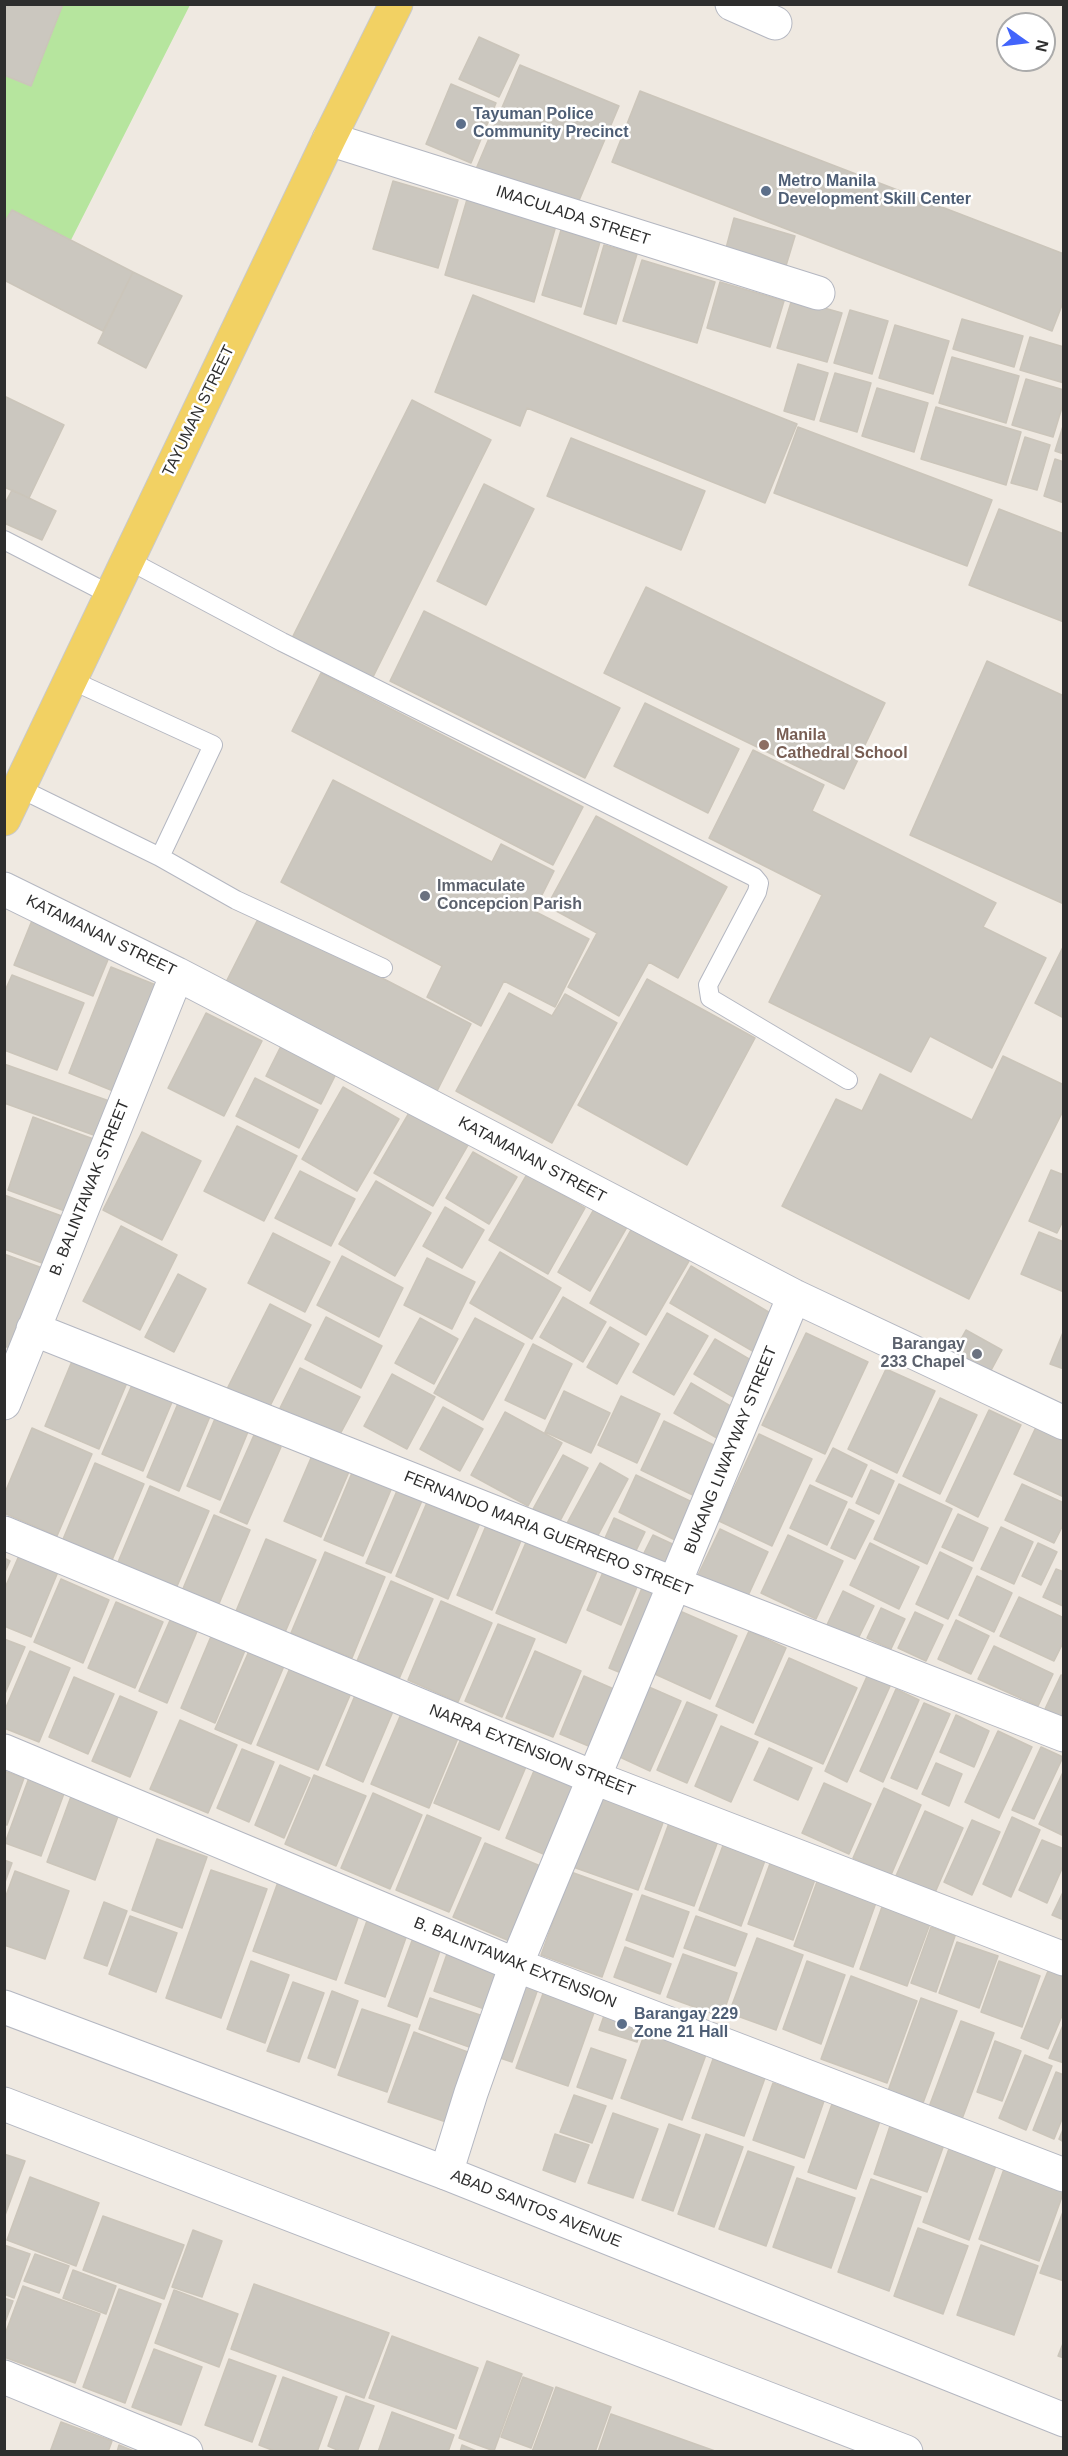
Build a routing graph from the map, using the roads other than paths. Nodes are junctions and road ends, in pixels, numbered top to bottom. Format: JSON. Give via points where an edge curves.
{"nodes":[{"id":1,"x":396,"y":4,"type":"edge"},
{"id":2,"x":732,"y":4,"type":"edge"},
{"id":3,"x":775,"y":23,"type":"dead end"},
{"id":4,"x":329,"y":139,"type":"junction"},
{"id":5,"x":818,"y":293,"type":"dead end"},
{"id":6,"x":4,"y":540,"type":"edge"},
{"id":7,"x":128,"y":560,"type":"junction"},
{"id":8,"x":111,"y":595,"type":"junction"},
{"id":9,"x":71,"y":680,"type":"junction"},
{"id":10,"x":19,"y":788,"type":"junction"},
{"id":11,"x":4,"y":819,"type":"edge"},
{"id":12,"x":160,"y":857,"type":"junction"},
{"id":13,"x":4,"y":889,"type":"edge"},
{"id":14,"x":383,"y":968,"type":"dead end"},
{"id":15,"x":177,"y":974,"type":"junction"},
{"id":16,"x":848,"y":1080,"type":"dead end"},
{"id":17,"x":794,"y":1296,"type":"junction"},
{"id":18,"x":33,"y":1329,"type":"junction"},
{"id":19,"x":4,"y":1403,"type":"edge"},
{"id":20,"x":1064,"y":1423,"type":"edge"},
{"id":21,"x":4,"y":1533,"type":"edge"},
{"id":22,"x":675,"y":1584,"type":"junction"},
{"id":23,"x":1064,"y":1735,"type":"edge"},
{"id":24,"x":4,"y":1751,"type":"edge"},
{"id":25,"x":595,"y":1778,"type":"junction"},
{"id":26,"x":1064,"y":1959,"type":"edge"},
{"id":27,"x":516,"y":1965,"type":"junction"},
{"id":28,"x":4,"y":2007,"type":"edge"},
{"id":29,"x":4,"y":2104,"type":"edge"},
{"id":30,"x":446,"y":2173,"type":"junction"},
{"id":31,"x":1064,"y":2175,"type":"edge"},
{"id":32,"x":4,"y":2377,"type":"edge"},
{"id":33,"x":1064,"y":2420,"type":"edge"},
{"id":34,"x":186,"y":2451,"type":"edge"},
{"id":35,"x":906,"y":2451,"type":"edge"}],
"edges":[{"from":1,"to":4,"type":"main road","name":"TAYUMAN STREET"},
{"from":2,"to":3,"type":"street"},
{"from":4,"to":5,"type":"street","name":"IMACULADA STREET"},
{"from":4,"to":7,"type":"main road","name":"TAYUMAN STREET"},
{"from":6,"to":8,"type":"lane"},
{"from":7,"to":8,"type":"main road","name":"TAYUMAN STREET"},
{"from":7,"to":16,"type":"lane","via":[[282,642],[754,877],[759,883],[757,892],[708,985],[710,998]]},
{"from":8,"to":9,"type":"main road","name":"TAYUMAN STREET"},
{"from":9,"to":10,"type":"main road","name":"TAYUMAN STREET"},
{"from":9,"to":12,"type":"lane","via":[[213,745]]},
{"from":10,"to":11,"type":"main road","name":"TAYUMAN STREET"},
{"from":10,"to":12,"type":"lane"},
{"from":12,"to":14,"type":"lane","via":[[236,900]]},
{"from":13,"to":15,"type":"street","name":"KATAMANAN STREET"},
{"from":15,"to":17,"type":"street","name":"KATAMANAN STREET"},
{"from":15,"to":18,"type":"street","name":"B. BALINTAWAK STREET"},
{"from":17,"to":20,"type":"street","name":"KATAMANAN STREET"},
{"from":17,"to":22,"type":"street","name":"BUKANG LIWAYWAY STREET"},
{"from":18,"to":19,"type":"street","name":"B. BALINTAWAK STREET"},
{"from":18,"to":22,"type":"street","name":"FERNANDO MARIA GUERRERO STREET"},
{"from":21,"to":25,"type":"street","name":"NARRA EXTENSION STREET"},
{"from":22,"to":23,"type":"street","name":"FERNANDO MARIA GUERRERO STREET"},
{"from":22,"to":25,"type":"street","name":"BUKANG LIWAYWAY STREET"},
{"from":24,"to":27,"type":"street","name":"B. BALINTAWAK EXTENSION"},
{"from":25,"to":26,"type":"street","name":"NARRA EXTENSION STREET"},
{"from":25,"to":27,"type":"street","name":"BUKANG LIWAYWAY STREET"},
{"from":27,"to":30,"type":"street","name":"BUKANG LIWAYWAY STREET"},
{"from":27,"to":31,"type":"street","name":"B. BALINTAWAK EXTENSION"},
{"from":28,"to":30,"type":"street","name":"ABAD SANTOS AVENUE"},
{"from":29,"to":35,"type":"street"},
{"from":30,"to":33,"type":"street","name":"ABAD SANTOS AVENUE"},
{"from":32,"to":34,"type":"street"}]}
